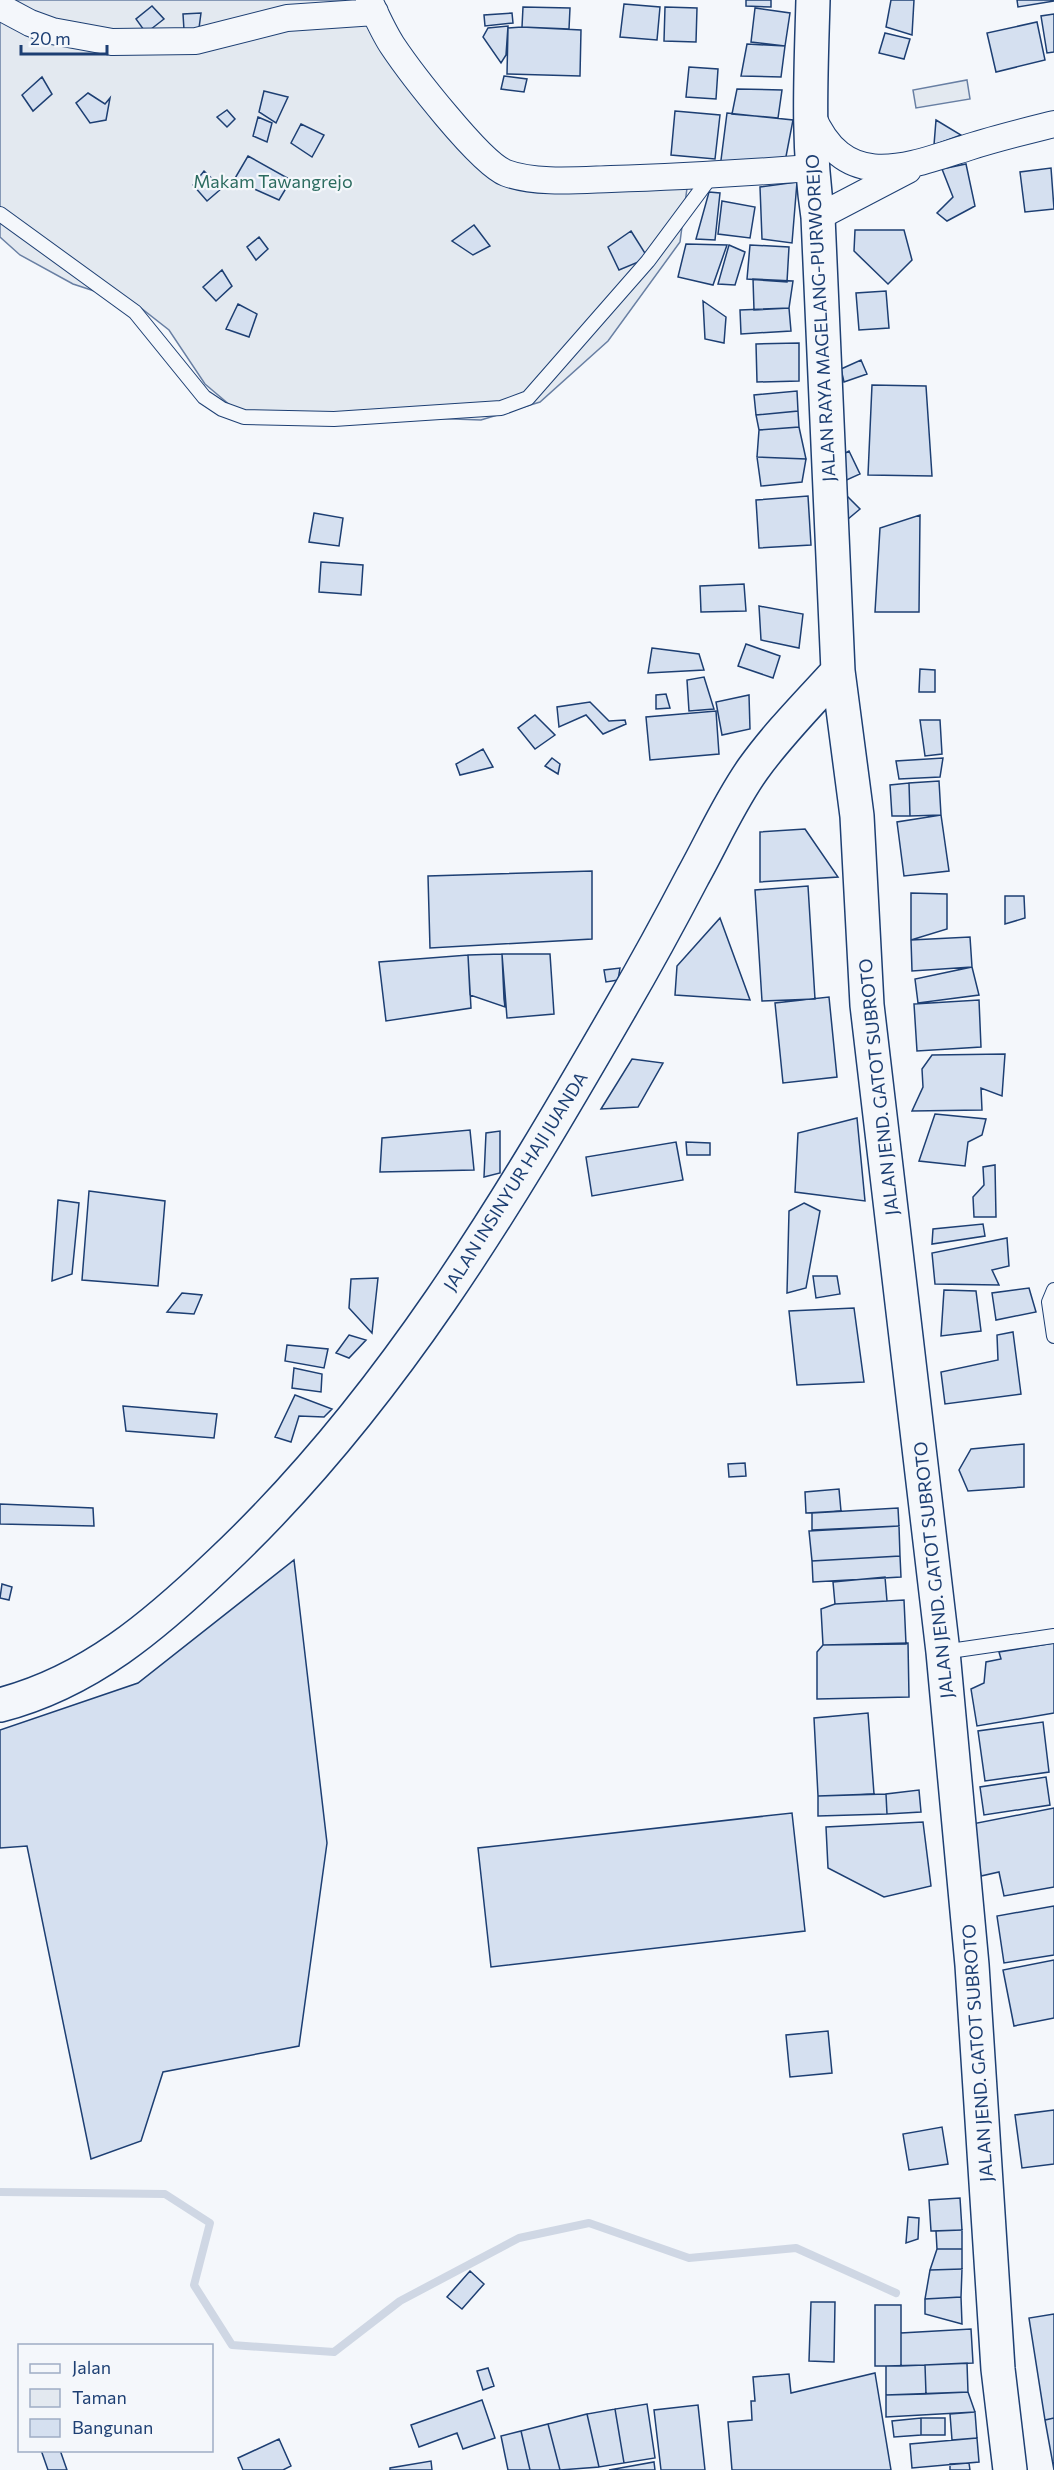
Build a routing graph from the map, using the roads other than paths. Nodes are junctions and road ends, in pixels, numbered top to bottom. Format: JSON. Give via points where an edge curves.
{"nodes":[{"id":1,"x":813,"y":0,"type":"edge"},
{"id":2,"x":372,"y":6,"type":"edge"},
{"id":3,"x":0,"y":7,"type":"edge"},
{"id":4,"x":809,"y":110,"type":"junction"},
{"id":5,"x":1054,"y":124,"type":"edge"},
{"id":6,"x":923,"y":162,"type":"junction"},
{"id":7,"x":811,"y":168,"type":"junction"},
{"id":8,"x":712,"y":176,"type":"junction"},
{"id":9,"x":0,"y":214,"type":"edge"},
{"id":10,"x":818,"y":217,"type":"junction"},
{"id":11,"x":838,"y":671,"type":"junction"},
{"id":12,"x":1054,"y":1290,"type":"edge"},
{"id":13,"x":1054,"y":1336,"type":"edge"},
{"id":14,"x":1054,"y":1636,"type":"edge"},
{"id":15,"x":943,"y":1652,"type":"junction"},
{"id":16,"x":0,"y":1706,"type":"edge"},
{"id":17,"x":1010,"y":2470,"type":"edge"}],
"edges":[{"from":1,"to":4,"type":"main road","name":"JALAN RAYA MAGELANG-PURWOREJO"},
{"from":2,"to":3,"type":"street","via":[[287,18],[196,40],[112,42],[52,31]]},
{"from":2,"to":8,"type":"street","via":[[392,45],[417,79],[475,148],[505,173],[520,178],[577,180]]},
{"from":4,"to":6,"type":"street","via":[[825,142],[850,160],[882,169]]},
{"from":4,"to":7,"type":"main road","name":"JALAN RAYA MAGELANG-PURWOREJO"},
{"from":5,"to":6,"type":"street"},
{"from":6,"to":10,"type":"street"},
{"from":7,"to":8,"type":"street"},
{"from":7,"to":10,"type":"main road","name":"JALAN RAYA MAGELANG-PURWOREJO"},
{"from":8,"to":9,"type":"lane","via":[[648,261],[528,398],[501,408],[376,417],[244,417],[222,410],[204,397],[135,312]]},
{"from":10,"to":11,"type":"main road","name":"JALAN RAYA MAGELANG-PURWOREJO"},
{"from":11,"to":15,"type":"main road","name":"JALAN JEND. GATOT SUBROTO","via":[[857,816],[867,1005]]},
{"from":11,"to":16,"type":"main road","name":"JALAN INSINYUR HAJI JUANDA","via":[[754,768],[494,1222],[370,1399],[270,1514],[149,1628],[76,1676]]},
{"from":12,"to":13,"type":"lane","via":[[1050,1302]]},
{"from":14,"to":15,"type":"lane"},
{"from":15,"to":17,"type":"main road","name":"JALAN JEND. GATOT SUBROTO","via":[[972,1965],[998,2369]]}]}
